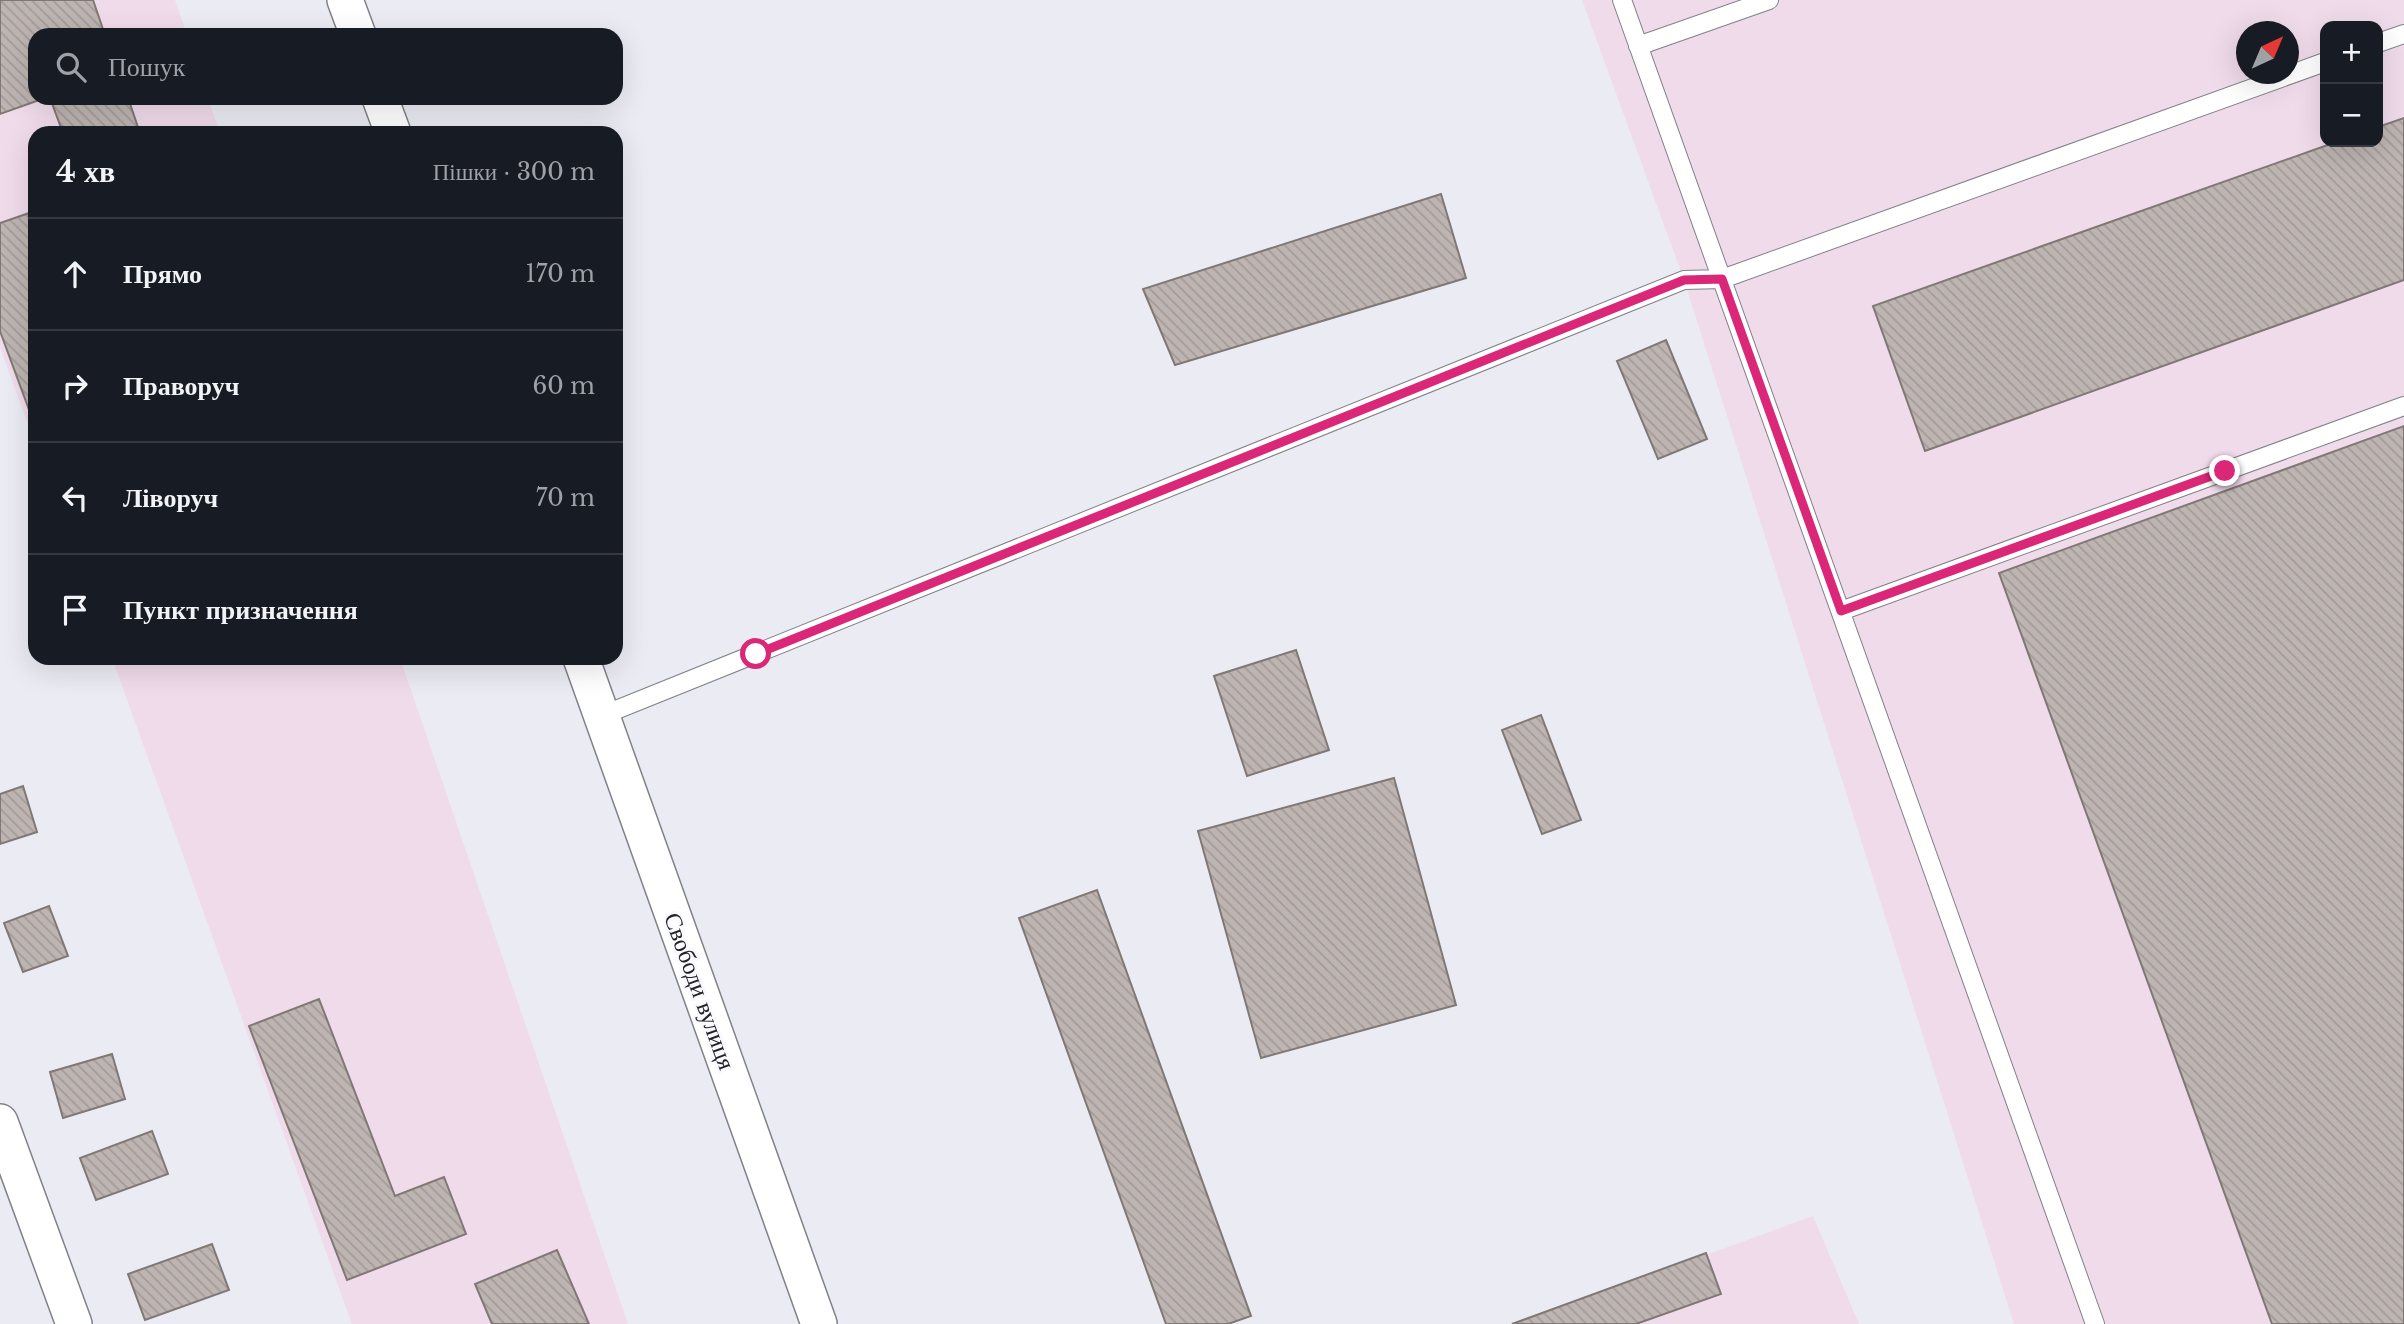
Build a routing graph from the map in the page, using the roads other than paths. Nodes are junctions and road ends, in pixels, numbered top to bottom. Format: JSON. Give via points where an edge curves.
{"nodes":[{"id":1,"x":345,"y":0,"type":"edge"},
{"id":2,"x":1622,"y":0,"type":"edge"},
{"id":3,"x":1769,"y":0,"type":"edge"},
{"id":4,"x":355,"y":28,"type":"edge"},
{"id":5,"x":2404,"y":34,"type":"edge"},
{"id":6,"x":2383,"y":41,"type":"edge"},
{"id":7,"x":1638,"y":46,"type":"junction"},
{"id":8,"x":2320,"y":64,"type":"edge"},
{"id":9,"x":383,"y":105,"type":"edge"},
{"id":10,"x":390,"y":126,"type":"edge"},
{"id":11,"x":1722,"y":279,"type":"junction"},
{"id":12,"x":2404,"y":406,"type":"edge"},
{"id":13,"x":1841,"y":611,"type":"junction"},
{"id":14,"x":583,"y":665,"type":"edge"},
{"id":15,"x":601,"y":716,"type":"junction"},
{"id":16,"x":0,"y":1122,"type":"edge"},
{"id":17,"x":74,"y":1324,"type":"edge"},
{"id":18,"x":818,"y":1324,"type":"edge"},
{"id":19,"x":2095,"y":1324,"type":"edge"}],
"edges":[{"from":1,"to":4,"type":"street"},
{"from":2,"to":7,"type":"lane"},
{"from":3,"to":7,"type":"lane"},
{"from":5,"to":6,"type":"lane"},
{"from":7,"to":11,"type":"lane"},
{"from":8,"to":11,"type":"lane"},
{"from":9,"to":10,"type":"street"},
{"from":11,"to":13,"type":"lane"},
{"from":11,"to":15,"type":"lane","via":[[1684,280]]},
{"from":12,"to":13,"type":"lane"},
{"from":13,"to":19,"type":"lane"},
{"from":14,"to":15,"type":"street","name":"Свободи вулиця"},
{"from":15,"to":18,"type":"street","name":"Свободи вулиця"},
{"from":16,"to":17,"type":"street"}]}
